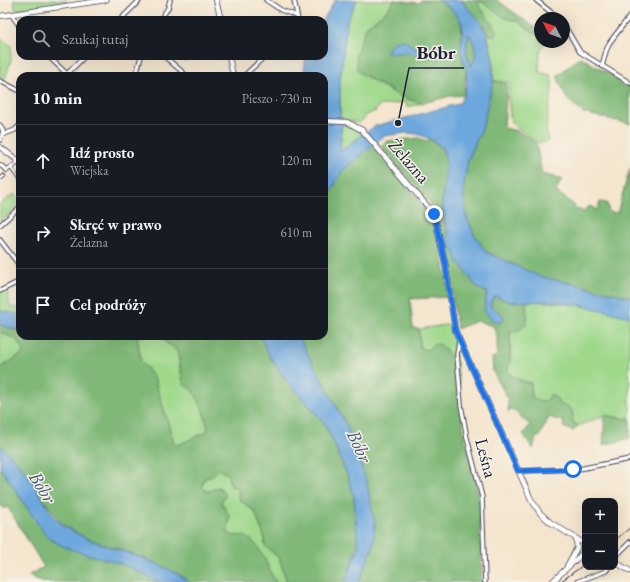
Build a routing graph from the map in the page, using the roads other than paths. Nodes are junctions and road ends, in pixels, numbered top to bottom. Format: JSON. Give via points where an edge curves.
{"nodes":[{"id":1,"x":106,"y":0,"type":"edge"},
{"id":2,"x":140,"y":0,"type":"edge"},
{"id":3,"x":170,"y":0,"type":"edge"},
{"id":4,"x":266,"y":0,"type":"edge"},
{"id":5,"x":294,"y":0,"type":"edge"},
{"id":6,"x":536,"y":0,"type":"edge"},
{"id":7,"x":218,"y":1,"type":"edge"},
{"id":8,"x":551,"y":12,"type":"edge"},
{"id":9,"x":11,"y":14,"type":"junction"},
{"id":10,"x":0,"y":16,"type":"edge"},
{"id":11,"x":124,"y":16,"type":"edge"},
{"id":12,"x":163,"y":16,"type":"edge"},
{"id":13,"x":220,"y":16,"type":"edge"},
{"id":14,"x":294,"y":16,"type":"edge"},
{"id":15,"x":298,"y":16,"type":"edge"},
{"id":16,"x":630,"y":16,"type":"edge"},
{"id":17,"x":16,"y":21,"type":"edge"},
{"id":18,"x":570,"y":35,"type":"edge"},
{"id":19,"x":52,"y":60,"type":"edge"},
{"id":20,"x":81,"y":60,"type":"edge"},
{"id":21,"x":140,"y":60,"type":"edge"},
{"id":22,"x":169,"y":60,"type":"edge"},
{"id":23,"x":230,"y":60,"type":"edge"},
{"id":24,"x":261,"y":60,"type":"edge"},
{"id":25,"x":602,"y":66,"type":"junction"},
{"id":26,"x":63,"y":72,"type":"edge"},
{"id":27,"x":71,"y":72,"type":"edge"},
{"id":28,"x":137,"y":72,"type":"edge"},
{"id":29,"x":182,"y":72,"type":"edge"},
{"id":30,"x":232,"y":72,"type":"edge"},
{"id":31,"x":248,"y":72,"type":"edge"},
{"id":32,"x":0,"y":81,"type":"edge"},
{"id":33,"x":630,"y":84,"type":"edge"},
{"id":34,"x":16,"y":89,"type":"edge"},
{"id":35,"x":328,"y":121,"type":"edge"},
{"id":36,"x":0,"y":124,"type":"edge"},
{"id":37,"x":16,"y":129,"type":"edge"},
{"id":38,"x":2,"y":135,"type":"junction"},
{"id":39,"x":0,"y":140,"type":"edge"},
{"id":40,"x":0,"y":147,"type":"edge"},
{"id":41,"x":16,"y":160,"type":"edge"},
{"id":42,"x":16,"y":164,"type":"edge"},
{"id":43,"x":0,"y":166,"type":"edge"},
{"id":44,"x":11,"y":168,"type":"junction"},
{"id":45,"x":16,"y":175,"type":"edge"},
{"id":46,"x":4,"y":176,"type":"dead end"},
{"id":47,"x":0,"y":179,"type":"edge"},
{"id":48,"x":16,"y":211,"type":"edge"},
{"id":49,"x":0,"y":225,"type":"edge"},
{"id":50,"x":0,"y":240,"type":"edge"},
{"id":51,"x":16,"y":257,"type":"edge"},
{"id":52,"x":16,"y":283,"type":"edge"},
{"id":53,"x":0,"y":291,"type":"edge"},
{"id":54,"x":459,"y":342,"type":"junction"},
{"id":55,"x":630,"y":459,"type":"edge"},
{"id":56,"x":518,"y":471,"type":"junction"},
{"id":57,"x":574,"y":538,"type":"junction"},
{"id":58,"x":582,"y":542,"type":"edge"},
{"id":59,"x":630,"y":542,"type":"edge"},
{"id":60,"x":582,"y":548,"type":"edge"},
{"id":61,"x":579,"y":552,"type":"junction"},
{"id":62,"x":582,"y":552,"type":"edge"},
{"id":63,"x":618,"y":554,"type":"edge"},
{"id":64,"x":618,"y":564,"type":"edge"},
{"id":65,"x":607,"y":570,"type":"edge"},
{"id":66,"x":630,"y":571,"type":"edge"},
{"id":67,"x":485,"y":582,"type":"edge"},
{"id":68,"x":552,"y":582,"type":"edge"},
{"id":69,"x":576,"y":582,"type":"edge"}],
"edges":[{"from":1,"to":9,"type":"street"},
{"from":2,"to":11,"type":"street"},
{"from":3,"to":12,"type":"street"},
{"from":4,"to":14,"type":"street"},
{"from":5,"to":15,"type":"street"},
{"from":6,"to":8,"type":"street"},
{"from":7,"to":13,"type":"street"},
{"from":9,"to":10,"type":"street"},
{"from":9,"to":17,"type":"street"},
{"from":16,"to":25,"type":"street","via":[[610,42]]},
{"from":18,"to":25,"type":"street","via":[[580,52]]},
{"from":19,"to":26,"type":"street"},
{"from":20,"to":27,"type":"street"},
{"from":21,"to":28,"type":"street"},
{"from":22,"to":29,"type":"street"},
{"from":23,"to":30,"type":"street"},
{"from":24,"to":31,"type":"street"},
{"from":25,"to":33,"type":"street"},
{"from":32,"to":34,"type":"street"},
{"from":35,"to":54,"type":"street","name":"Żelazna","via":[[353,123],[362,130],[434,214]]},
{"from":36,"to":38,"type":"street"},
{"from":37,"to":38,"type":"street"},
{"from":38,"to":39,"type":"street"},
{"from":40,"to":41,"type":"street"},
{"from":42,"to":44,"type":"street"},
{"from":43,"to":44,"type":"street","via":[[7,170]]},
{"from":44,"to":45,"type":"street"},
{"from":46,"to":47,"type":"street"},
{"from":48,"to":49,"type":"street"},
{"from":50,"to":51,"type":"street"},
{"from":52,"to":53,"type":"street"},
{"from":54,"to":56,"type":"street","name":"Żelazna"},
{"from":54,"to":67,"type":"street","name":"Leśna","via":[[457,354],[462,411],[482,497]]},
{"from":55,"to":56,"type":"street","via":[[579,469]]},
{"from":56,"to":57,"type":"street","name":"Żelazna","via":[[531,499],[544,517]]},
{"from":57,"to":58,"type":"street","name":"Żelazna"},
{"from":57,"to":61,"type":"street"},
{"from":59,"to":63,"type":"street"},
{"from":60,"to":61,"type":"street"},
{"from":61,"to":62,"type":"street"},
{"from":61,"to":68,"type":"street"},
{"from":64,"to":66,"type":"street"},
{"from":65,"to":69,"type":"street"}]}
